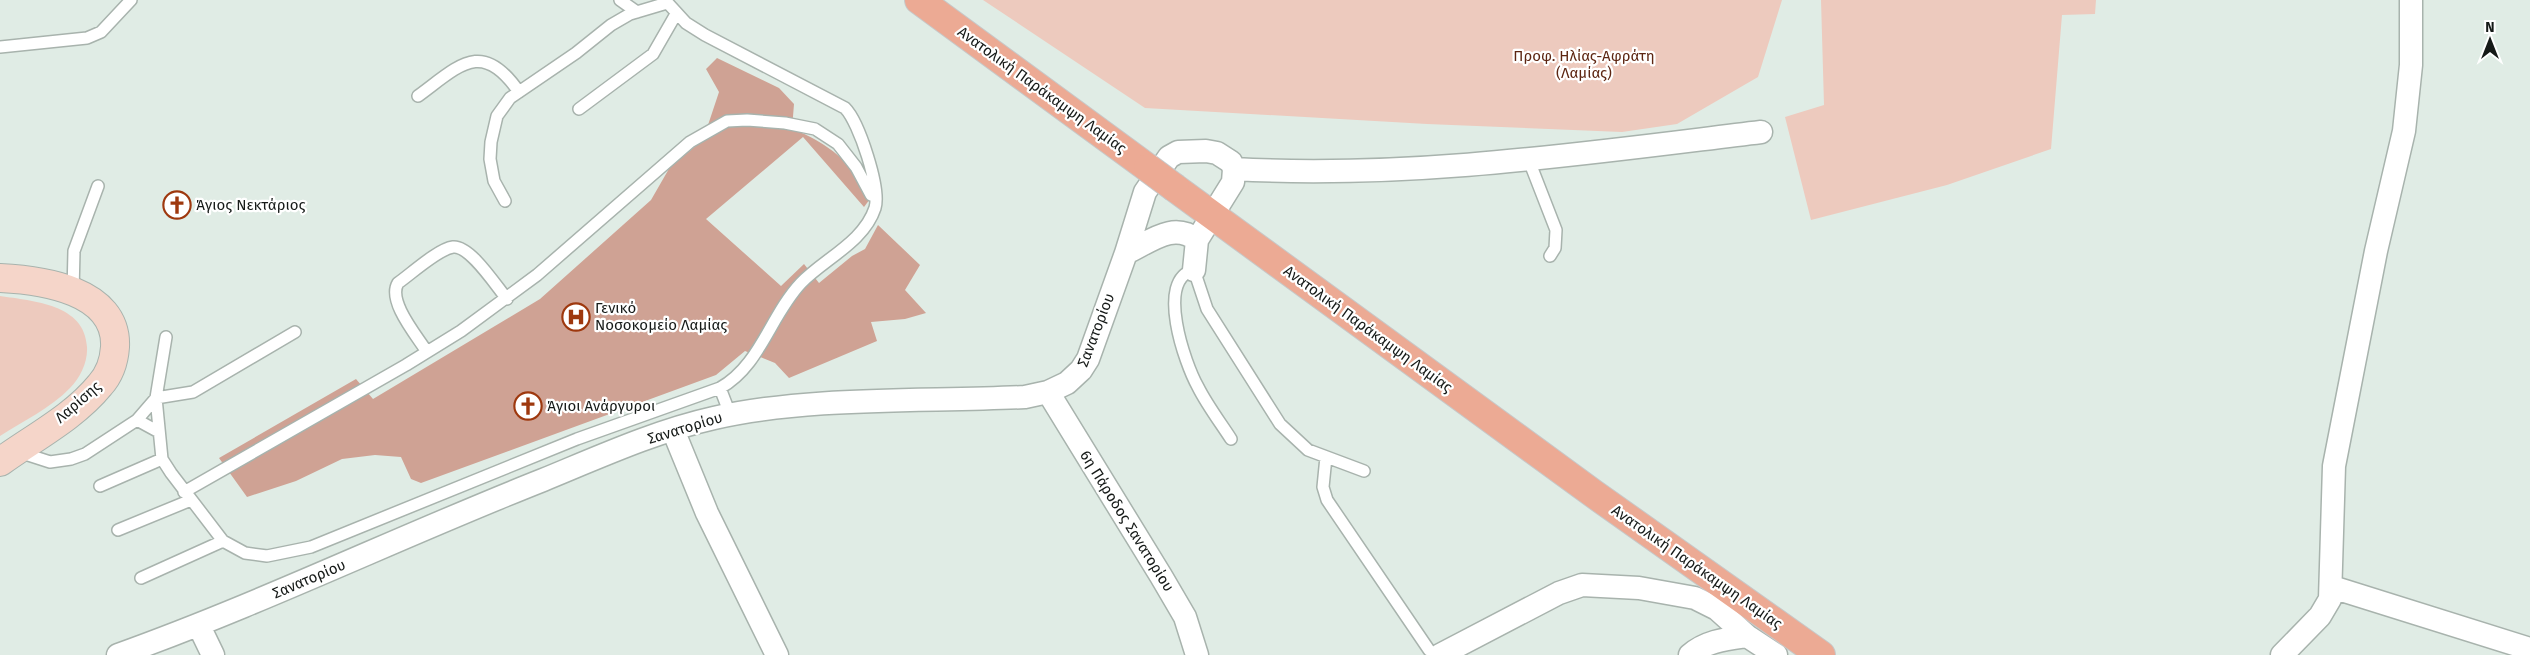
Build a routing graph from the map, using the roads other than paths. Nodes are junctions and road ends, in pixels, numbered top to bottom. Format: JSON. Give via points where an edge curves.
{"nodes":[{"id":1,"x":131,"y":0,"type":"edge"},
{"id":2,"x":620,"y":0,"type":"edge"},
{"id":3,"x":918,"y":0,"type":"edge"},
{"id":4,"x":2411,"y":0,"type":"edge"},
{"id":5,"x":666,"y":1,"type":"edge"},
{"id":6,"x":637,"y":12,"type":"junction"},
{"id":7,"x":676,"y":14,"type":"junction"},
{"id":8,"x":0,"y":47,"type":"edge"},
{"id":9,"x":520,"y":92,"type":"junction"},
{"id":10,"x":418,"y":96,"type":"dead end"},
{"id":11,"x":579,"y":109,"type":"dead end"},
{"id":12,"x":1761,"y":132,"type":"dead end"},
{"id":13,"x":1528,"y":158,"type":"junction"},
{"id":14,"x":1234,"y":169,"type":"junction"},
{"id":15,"x":98,"y":186,"type":"dead end"},
{"id":16,"x":505,"y":200,"type":"dead end"},
{"id":17,"x":876,"y":206,"type":"junction"},
{"id":18,"x":1212,"y":215,"type":"junction"},
{"id":19,"x":1197,"y":240,"type":"junction"},
{"id":20,"x":1126,"y":253,"type":"junction"},
{"id":21,"x":1550,"y":256,"type":"dead end"},
{"id":22,"x":1194,"y":270,"type":"junction"},
{"id":23,"x":0,"y":278,"type":"edge"},
{"id":24,"x":73,"y":292,"type":"junction"},
{"id":25,"x":507,"y":299,"type":"junction"},
{"id":26,"x":295,"y":332,"type":"dead end"},
{"id":27,"x":166,"y":337,"type":"dead end"},
{"id":28,"x":427,"y":352,"type":"junction"},
{"id":29,"x":720,"y":388,"type":"junction"},
{"id":30,"x":1048,"y":392,"type":"junction"},
{"id":31,"x":156,"y":398,"type":"junction"},
{"id":32,"x":730,"y":414,"type":"junction"},
{"id":33,"x":137,"y":420,"type":"junction"},
{"id":34,"x":673,"y":430,"type":"junction"},
{"id":35,"x":159,"y":432,"type":"junction"},
{"id":36,"x":1232,"y":438,"type":"dead end"},
{"id":37,"x":8,"y":456,"type":"edge"},
{"id":38,"x":1326,"y":457,"type":"junction"},
{"id":39,"x":162,"y":459,"type":"junction"},
{"id":40,"x":1364,"y":470,"type":"dead end"},
{"id":41,"x":100,"y":486,"type":"dead end"},
{"id":42,"x":187,"y":496,"type":"junction"},
{"id":43,"x":118,"y":530,"type":"dead end"},
{"id":44,"x":222,"y":541,"type":"junction"},
{"id":45,"x":141,"y":578,"type":"dead end"},
{"id":46,"x":2332,"y":587,"type":"junction"},
{"id":47,"x":1770,"y":619,"type":"junction"},
{"id":48,"x":199,"y":626,"type":"junction"},
{"id":49,"x":1751,"y":640,"type":"junction"},
{"id":50,"x":2530,"y":649,"type":"edge"},
{"id":51,"x":1435,"y":652,"type":"edge"},
{"id":52,"x":118,"y":655,"type":"edge"},
{"id":53,"x":213,"y":655,"type":"edge"},
{"id":54,"x":776,"y":655,"type":"edge"},
{"id":55,"x":1197,"y":655,"type":"edge"},
{"id":56,"x":1690,"y":655,"type":"edge"},
{"id":57,"x":1776,"y":655,"type":"edge"},
{"id":58,"x":1821,"y":655,"type":"edge"},
{"id":59,"x":2282,"y":655,"type":"edge"}],
"edges":[{"from":1,"to":8,"type":"lane","via":[[101,32],[87,38]]},
{"from":2,"to":6,"type":"lane"},
{"from":3,"to":18,"type":"main road","name":"Ανατολική Παράκαμψη Λαμίας","bridge":true},
{"from":4,"to":46,"type":"street","via":[[2411,57],[2404,131],[2376,251],[2334,466]]},
{"from":5,"to":6,"type":"lane"},
{"from":5,"to":7,"type":"lane"},
{"from":6,"to":9,"type":"lane","via":[[611,25]]},
{"from":7,"to":11,"type":"lane","via":[[653,54]]},
{"from":7,"to":17,"type":"lane","via":[[705,35],[845,108],[855,124],[870,168]]},
{"from":9,"to":10,"type":"lane","via":[[494,65],[475,62],[457,68]]},
{"from":9,"to":16,"type":"lane","via":[[510,98],[497,116],[491,142],[492,172]]},
{"from":12,"to":13,"type":"street","via":[[1661,146]]},
{"from":13,"to":14,"type":"street","via":[[1372,171],[1298,173]]},
{"from":13,"to":21,"type":"lane","via":[[1556,230],[1555,248]]},
{"from":14,"to":18,"type":"street","via":[[1233,182]]},
{"from":14,"to":20,"type":"street","name":"Σανατορίου","via":[[1232,162],[1217,153],[1188,151],[1169,157],[1146,192]]},
{"from":15,"to":24,"type":"lane","via":[[74,251]]},
{"from":17,"to":25,"type":"lane","via":[[868,186],[850,159],[838,144],[815,129],[785,123],[726,121],[690,142]]},
{"from":17,"to":29,"type":"lane","via":[[859,234],[801,283],[741,373]]},
{"from":18,"to":19,"type":"street"},
{"from":18,"to":47,"type":"main road","name":"Ανατολική Παράκαμψη Λαμίας"},
{"from":19,"to":20,"type":"street","via":[[1187,232],[1176,230]]},
{"from":19,"to":22,"type":"street"},
{"from":20,"to":30,"type":"street","name":"Σανατορίου","via":[[1088,359],[1072,379]]},
{"from":22,"to":36,"type":"lane","via":[[1184,273],[1177,282],[1175,312],[1192,374]]},
{"from":22,"to":38,"type":"lane","via":[[1207,309],[1267,406],[1294,438],[1308,450]]},
{"from":23,"to":24,"type":"main road","name":"Λαρίσης","via":[[48,284]]},
{"from":24,"to":37,"type":"main road","name":"Λαρίσης","via":[[97,306],[110,322],[115,345],[111,368],[94,392]]},
{"from":25,"to":28,"type":"lane"},
{"from":25,"to":28,"type":"lane","via":[[466,250],[454,246],[444,250],[398,283],[395,291],[396,301]]},
{"from":26,"to":31,"type":"lane","via":[[193,392]]},
{"from":27,"to":31,"type":"lane"},
{"from":28,"to":42,"type":"lane"},
{"from":29,"to":32,"type":"lane"},
{"from":29,"to":44,"type":"lane","via":[[577,438],[311,547],[267,556],[245,553]]},
{"from":30,"to":32,"type":"street","name":"Σανατορίου","via":[[1025,396],[827,404]]},
{"from":30,"to":55,"type":"street","name":"6η Πάροδος Σανατορίου","via":[[1162,576],[1184,617]]},
{"from":31,"to":33,"type":"lane"},
{"from":31,"to":35,"type":"lane"},
{"from":32,"to":34,"type":"street","name":"Σανατορίου"},
{"from":33,"to":35,"type":"lane"},
{"from":33,"to":37,"type":"lane","via":[[89,452],[71,459],[50,462]]},
{"from":34,"to":48,"type":"street","name":"Σανατορίου","via":[[510,493]]},
{"from":34,"to":54,"type":"street","via":[[707,512]]},
{"from":35,"to":39,"type":"lane"},
{"from":38,"to":40,"type":"lane"},
{"from":38,"to":51,"type":"lane","via":[[1323,487],[1327,500]]},
{"from":39,"to":41,"type":"lane"},
{"from":39,"to":42,"type":"lane"},
{"from":42,"to":43,"type":"lane"},
{"from":42,"to":44,"type":"lane"},
{"from":44,"to":45,"type":"lane"},
{"from":46,"to":50,"type":"street"},
{"from":46,"to":59,"type":"street","via":[[2330,599],[2320,616]]},
{"from":47,"to":49,"type":"street"},
{"from":47,"to":58,"type":"main road","name":"Ανατολική Παράκαμψη Λαμίας"},
{"from":48,"to":52,"type":"street","name":"Σανατορίου"},
{"from":48,"to":53,"type":"street"},
{"from":49,"to":51,"type":"street","via":[[1718,609],[1685,595],[1639,588],[1582,585]]},
{"from":49,"to":56,"type":"street","via":[[1719,640]]},
{"from":49,"to":57,"type":"street"}]}
